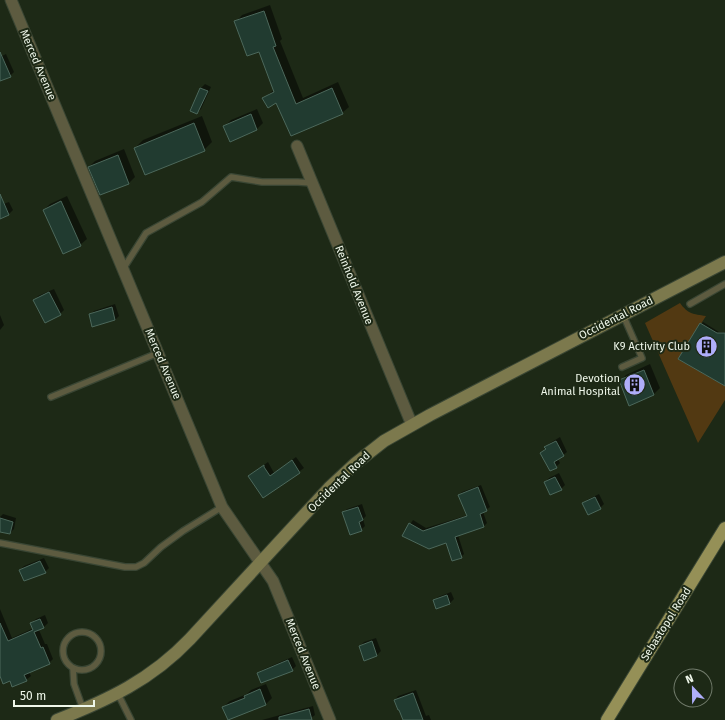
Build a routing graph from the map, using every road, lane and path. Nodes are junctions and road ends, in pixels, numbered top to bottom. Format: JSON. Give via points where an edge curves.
{"nodes":[{"id":1,"x":11,"y":0,"type":"edge"},
{"id":2,"x":296,"y":146,"type":"dead end"},
{"id":3,"x":312,"y":184,"type":"junction"},
{"id":4,"x":725,"y":263,"type":"edge"},
{"id":5,"x":123,"y":269,"type":"junction"},
{"id":6,"x":725,"y":284,"type":"edge"},
{"id":7,"x":690,"y":304,"type":"dead end"},
{"id":8,"x":622,"y":315,"type":"junction"},
{"id":9,"x":158,"y":353,"type":"junction"},
{"id":10,"x":622,"y":367,"type":"dead end"},
{"id":11,"x":51,"y":397,"type":"dead end"},
{"id":12,"x":412,"y":425,"type":"junction"},
{"id":13,"x":222,"y":507,"type":"junction"},
{"id":14,"x":725,"y":528,"type":"edge"},
{"id":15,"x":0,"y":543,"type":"edge"},
{"id":16,"x":261,"y":562,"type":"junction"},
{"id":17,"x":73,"y":668,"type":"junction"},
{"id":18,"x":118,"y":694,"type":"junction"},
{"id":19,"x":83,"y":710,"type":"junction"},
{"id":20,"x":57,"y":720,"type":"edge"},
{"id":21,"x":131,"y":720,"type":"edge"},
{"id":22,"x":330,"y":720,"type":"edge"},
{"id":23,"x":607,"y":720,"type":"edge"}],
"edges":[{"from":1,"to":5,"type":"street","name":"Merced Avenue"},
{"from":2,"to":3,"type":"street","name":"Reinhold Avenue"},
{"from":3,"to":5,"type":"lane","via":[[231,178],[202,202],[146,233]]},
{"from":3,"to":12,"type":"street","name":"Reinhold Avenue"},
{"from":4,"to":8,"type":"street","name":"Occidental Road"},
{"from":5,"to":9,"type":"street","name":"Merced Avenue"},
{"from":6,"to":7,"type":"lane"},
{"from":8,"to":10,"type":"lane","via":[[642,358]]},
{"from":8,"to":12,"type":"street","name":"Occidental Road"},
{"from":9,"to":11,"type":"lane"},
{"from":9,"to":13,"type":"street","name":"Merced Avenue"},
{"from":12,"to":16,"type":"street","name":"Occidental Road","via":[[384,441],[356,463]]},
{"from":13,"to":15,"type":"lane","via":[[182,531],[144,564],[136,567]]},
{"from":13,"to":16,"type":"street","name":"Merced Avenue"},
{"from":14,"to":23,"type":"main road","name":"Sebastopol Road"},
{"from":16,"to":18,"type":"street","name":"Occidental Road","via":[[180,650],[156,670]]},
{"from":16,"to":22,"type":"street","name":"Merced Avenue","via":[[273,580]]},
{"from":17,"to":17,"type":"lane","via":[[65,661],[62,649],[64,643],[73,634],[86,632],[100,644],[100,657],[97,663],[87,670]]},
{"from":17,"to":19,"type":"lane","via":[[74,684]]},
{"from":18,"to":19,"type":"street","name":"Occidental Road"},
{"from":18,"to":21,"type":"lane"},
{"from":19,"to":20,"type":"street","name":"Occidental Road"}]}
